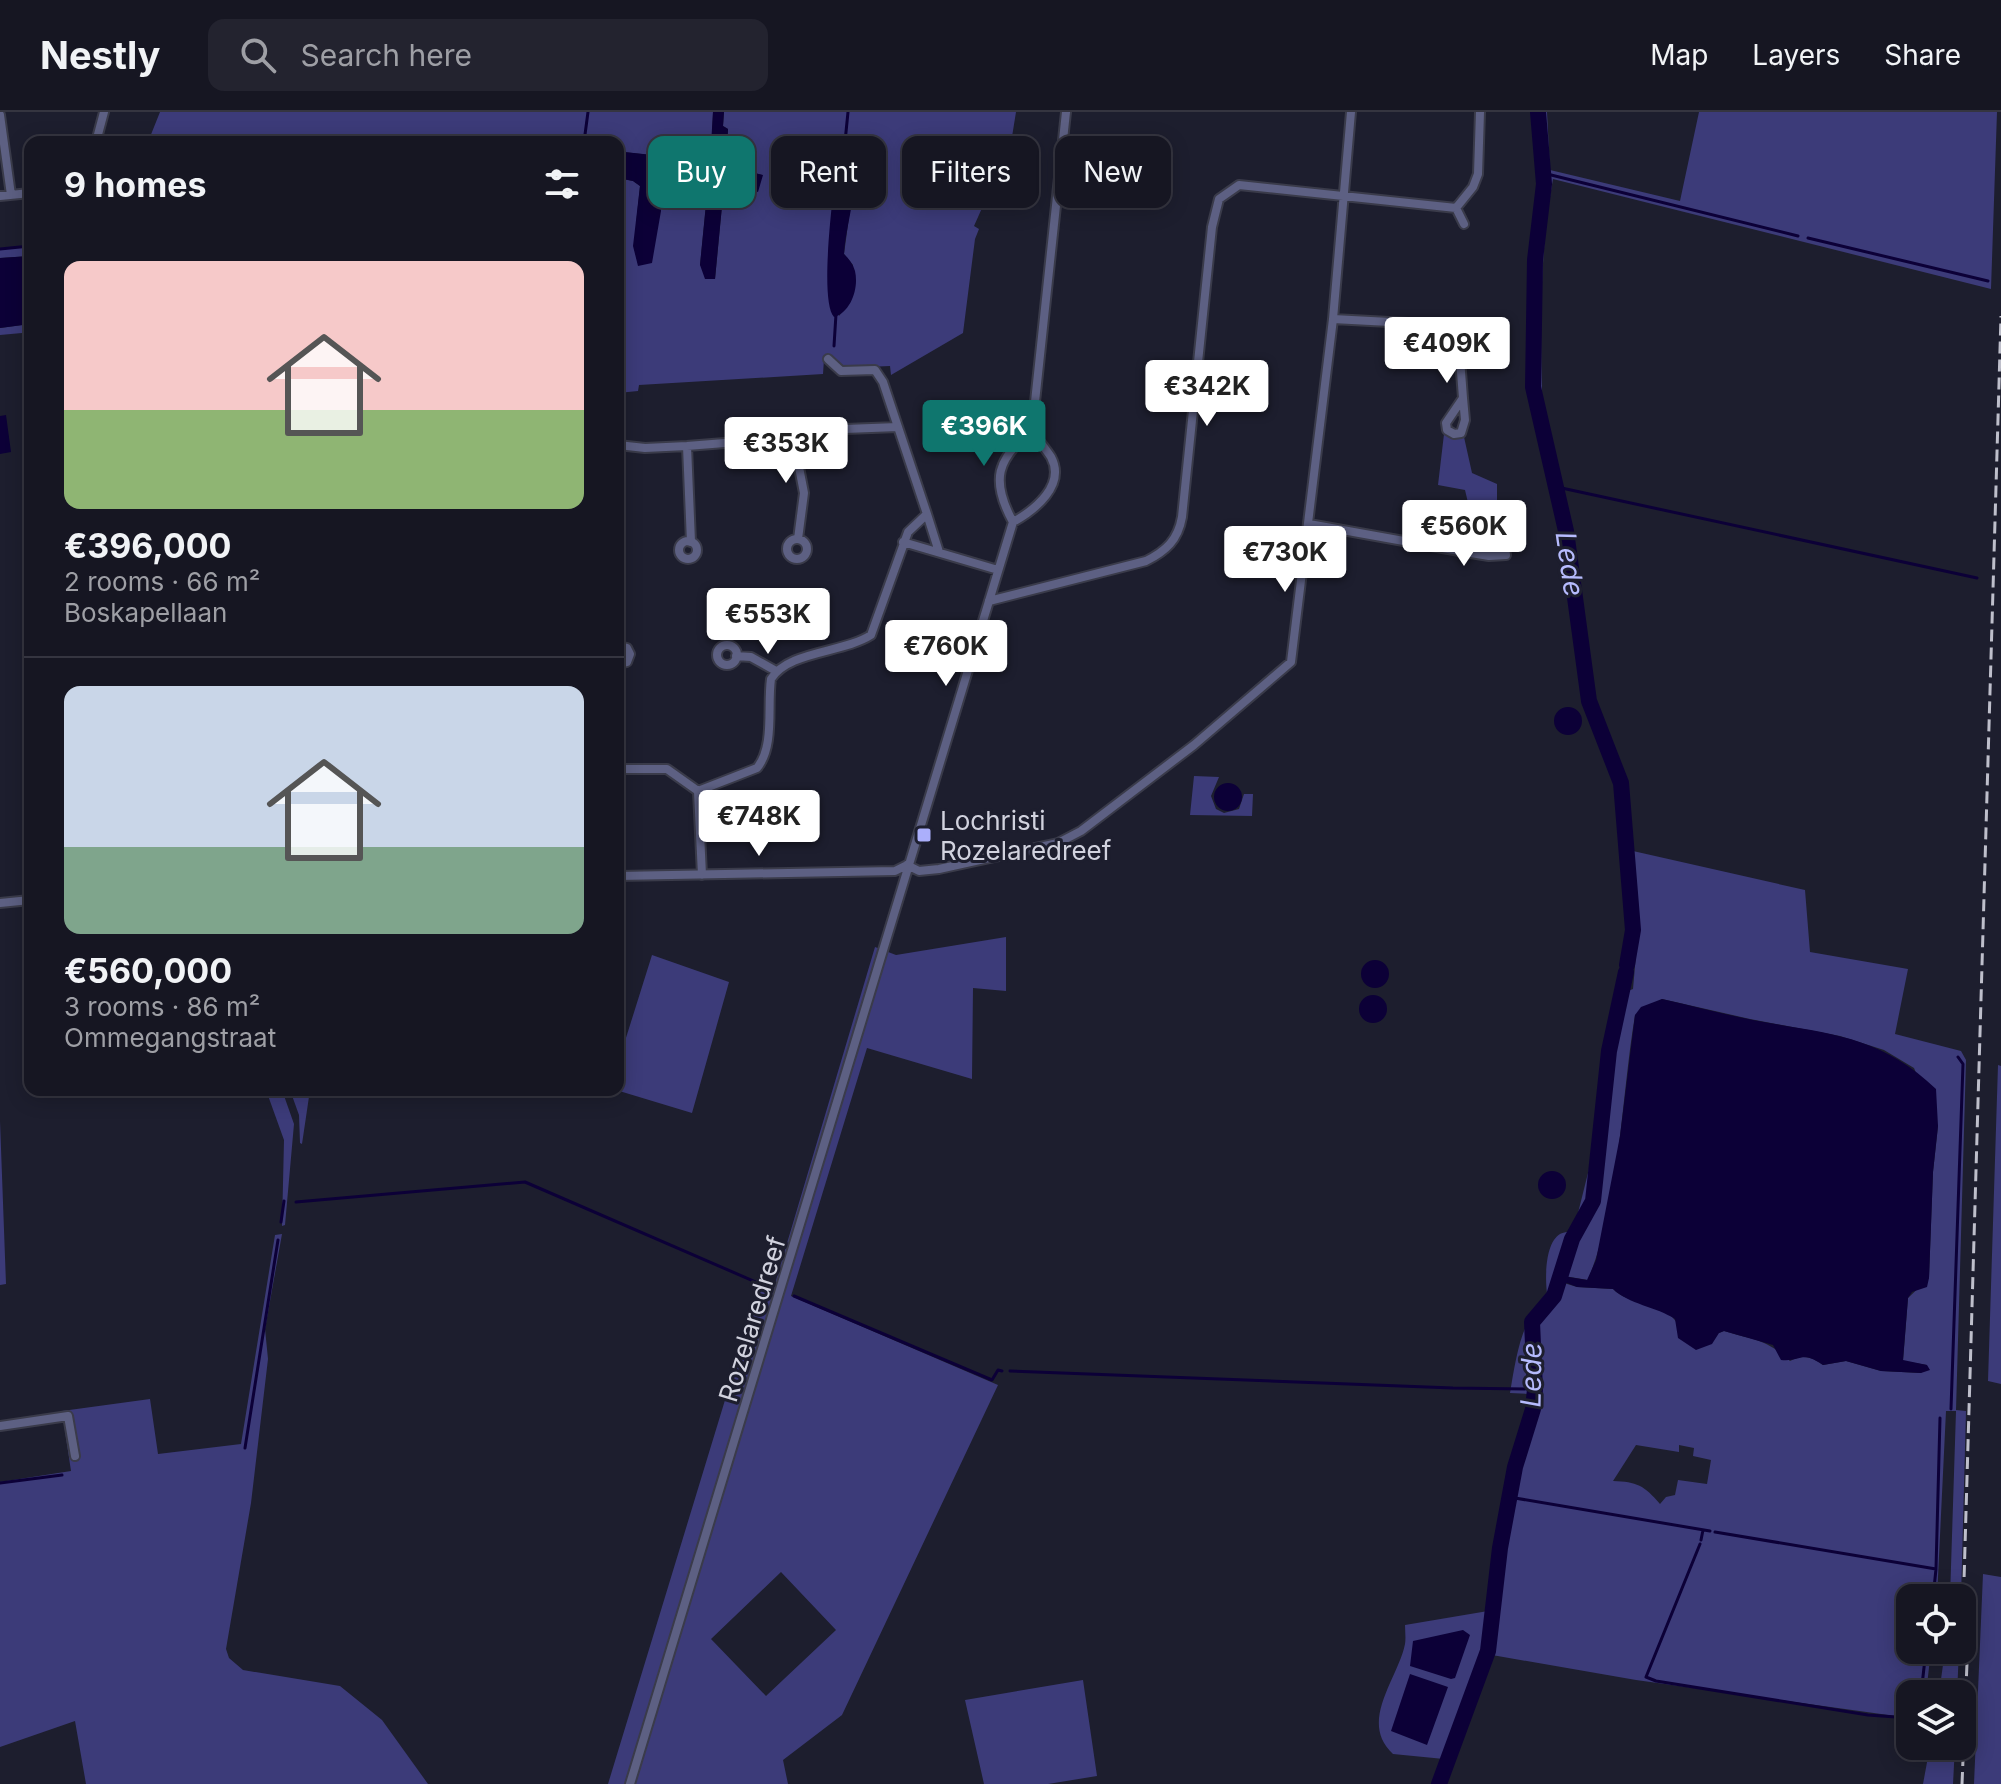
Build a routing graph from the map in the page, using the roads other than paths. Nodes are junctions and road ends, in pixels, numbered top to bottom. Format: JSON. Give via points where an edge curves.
{"nodes":[{"id":1,"x":104,"y":112,"type":"edge"},
{"id":2,"x":1066,"y":112,"type":"edge"},
{"id":3,"x":1351,"y":112,"type":"edge"},
{"id":4,"x":1480,"y":112,"type":"edge"},
{"id":5,"x":0,"y":115,"type":"edge"},
{"id":6,"x":98,"y":136,"type":"edge"},
{"id":7,"x":24,"y":194,"type":"edge"},
{"id":8,"x":11,"y":195,"type":"junction"},
{"id":9,"x":0,"y":196,"type":"edge"},
{"id":10,"x":1344,"y":196,"type":"junction"},
{"id":11,"x":1456,"y":208,"type":"junction"},
{"id":12,"x":1464,"y":224,"type":"dead end"},
{"id":13,"x":1333,"y":319,"type":"junction"},
{"id":14,"x":828,"y":359,"type":"dead end"},
{"id":15,"x":1463,"y":398,"type":"dead end"},
{"id":16,"x":898,"y":427,"type":"junction"},
{"id":17,"x":1032,"y":430,"type":"junction"},
{"id":18,"x":792,"y":431,"type":"junction"},
{"id":19,"x":624,"y":446,"type":"edge"},
{"id":20,"x":687,"y":446,"type":"junction"},
{"id":21,"x":927,"y":514,"type":"junction"},
{"id":22,"x":1013,"y":522,"type":"junction"},
{"id":23,"x":1309,"y":524,"type":"junction"},
{"id":24,"x":798,"y":539,"type":"dead end"},
{"id":25,"x":691,"y":542,"type":"dead end"},
{"id":26,"x":903,"y":542,"type":"junction"},
{"id":27,"x":939,"y":552,"type":"junction"},
{"id":28,"x":1465,"y":552,"type":"junction"},
{"id":29,"x":998,"y":570,"type":"junction"},
{"id":30,"x":989,"y":601,"type":"junction"},
{"id":31,"x":624,"y":647,"type":"edge"},
{"id":32,"x":736,"y":656,"type":"dead end"},
{"id":33,"x":624,"y":663,"type":"edge"},
{"id":34,"x":776,"y":671,"type":"junction"},
{"id":35,"x":624,"y":769,"type":"edge"},
{"id":36,"x":698,"y":791,"type":"junction"},
{"id":37,"x":907,"y":865,"type":"junction"},
{"id":38,"x":702,"y":875,"type":"junction"},
{"id":39,"x":624,"y":876,"type":"edge"},
{"id":40,"x":24,"y":901,"type":"edge"},
{"id":41,"x":0,"y":903,"type":"edge"},
{"id":42,"x":0,"y":1426,"type":"edge"},
{"id":43,"x":75,"y":1456,"type":"dead end"},
{"id":44,"x":630,"y":1784,"type":"edge"}],
"edges":[{"from":1,"to":6,"type":"street"},
{"from":2,"to":17,"type":"street"},
{"from":3,"to":10,"type":"street"},
{"from":4,"to":11,"type":"street","via":[[1478,174]]},
{"from":5,"to":8,"type":"street"},
{"from":7,"to":8,"type":"street"},
{"from":8,"to":9,"type":"street"},
{"from":10,"to":11,"type":"street"},
{"from":10,"to":13,"type":"street"},
{"from":10,"to":30,"type":"street","via":[[1239,185],[1219,199],[1210,241],[1182,517],[1169,546],[1146,561]]},
{"from":11,"to":12,"type":"street"},
{"from":13,"to":15,"type":"street","via":[[1427,324],[1458,333]]},
{"from":13,"to":23,"type":"street"},
{"from":14,"to":16,"type":"street","via":[[841,371],[875,370]]},
{"from":16,"to":18,"type":"street"},
{"from":16,"to":21,"type":"street"},
{"from":17,"to":22,"type":"street","via":[[1012,447],[1000,472]]},
{"from":17,"to":22,"type":"street","via":[[1052,459],[1054,482],[1046,496]]},
{"from":18,"to":20,"type":"street"},
{"from":18,"to":24,"type":"street","via":[[804,493]]},
{"from":19,"to":20,"type":"street"},
{"from":20,"to":25,"type":"street"},
{"from":21,"to":26,"type":"street"},
{"from":21,"to":27,"type":"street"},
{"from":22,"to":29,"type":"street","name":"Rozelaredreef"},
{"from":23,"to":28,"type":"street"},
{"from":23,"to":37,"type":"street","via":[[1291,662],[1194,745],[1058,843],[939,869],[919,871]]},
{"from":26,"to":27,"type":"street"},
{"from":26,"to":34,"type":"street","via":[[871,635]]},
{"from":27,"to":29,"type":"street"},
{"from":28,"to":28,"type":"street","via":[[1506,555],[1502,532]]},
{"from":29,"to":30,"type":"street","name":"Rozelaredreef"},
{"from":30,"to":37,"type":"street","name":"Rozelaredreef"},
{"from":31,"to":33,"type":"street","via":[[630,654]]},
{"from":32,"to":34,"type":"street","via":[[751,657]]},
{"from":34,"to":36,"type":"street","via":[[763,761]]},
{"from":35,"to":36,"type":"street","via":[[667,769]]},
{"from":36,"to":38,"type":"street"},
{"from":37,"to":38,"type":"street","via":[[895,871]]},
{"from":37,"to":44,"type":"street","name":"Rozelaredreef"},
{"from":38,"to":39,"type":"street"},
{"from":40,"to":41,"type":"street"},
{"from":42,"to":43,"type":"street","via":[[68,1416]]}]}
